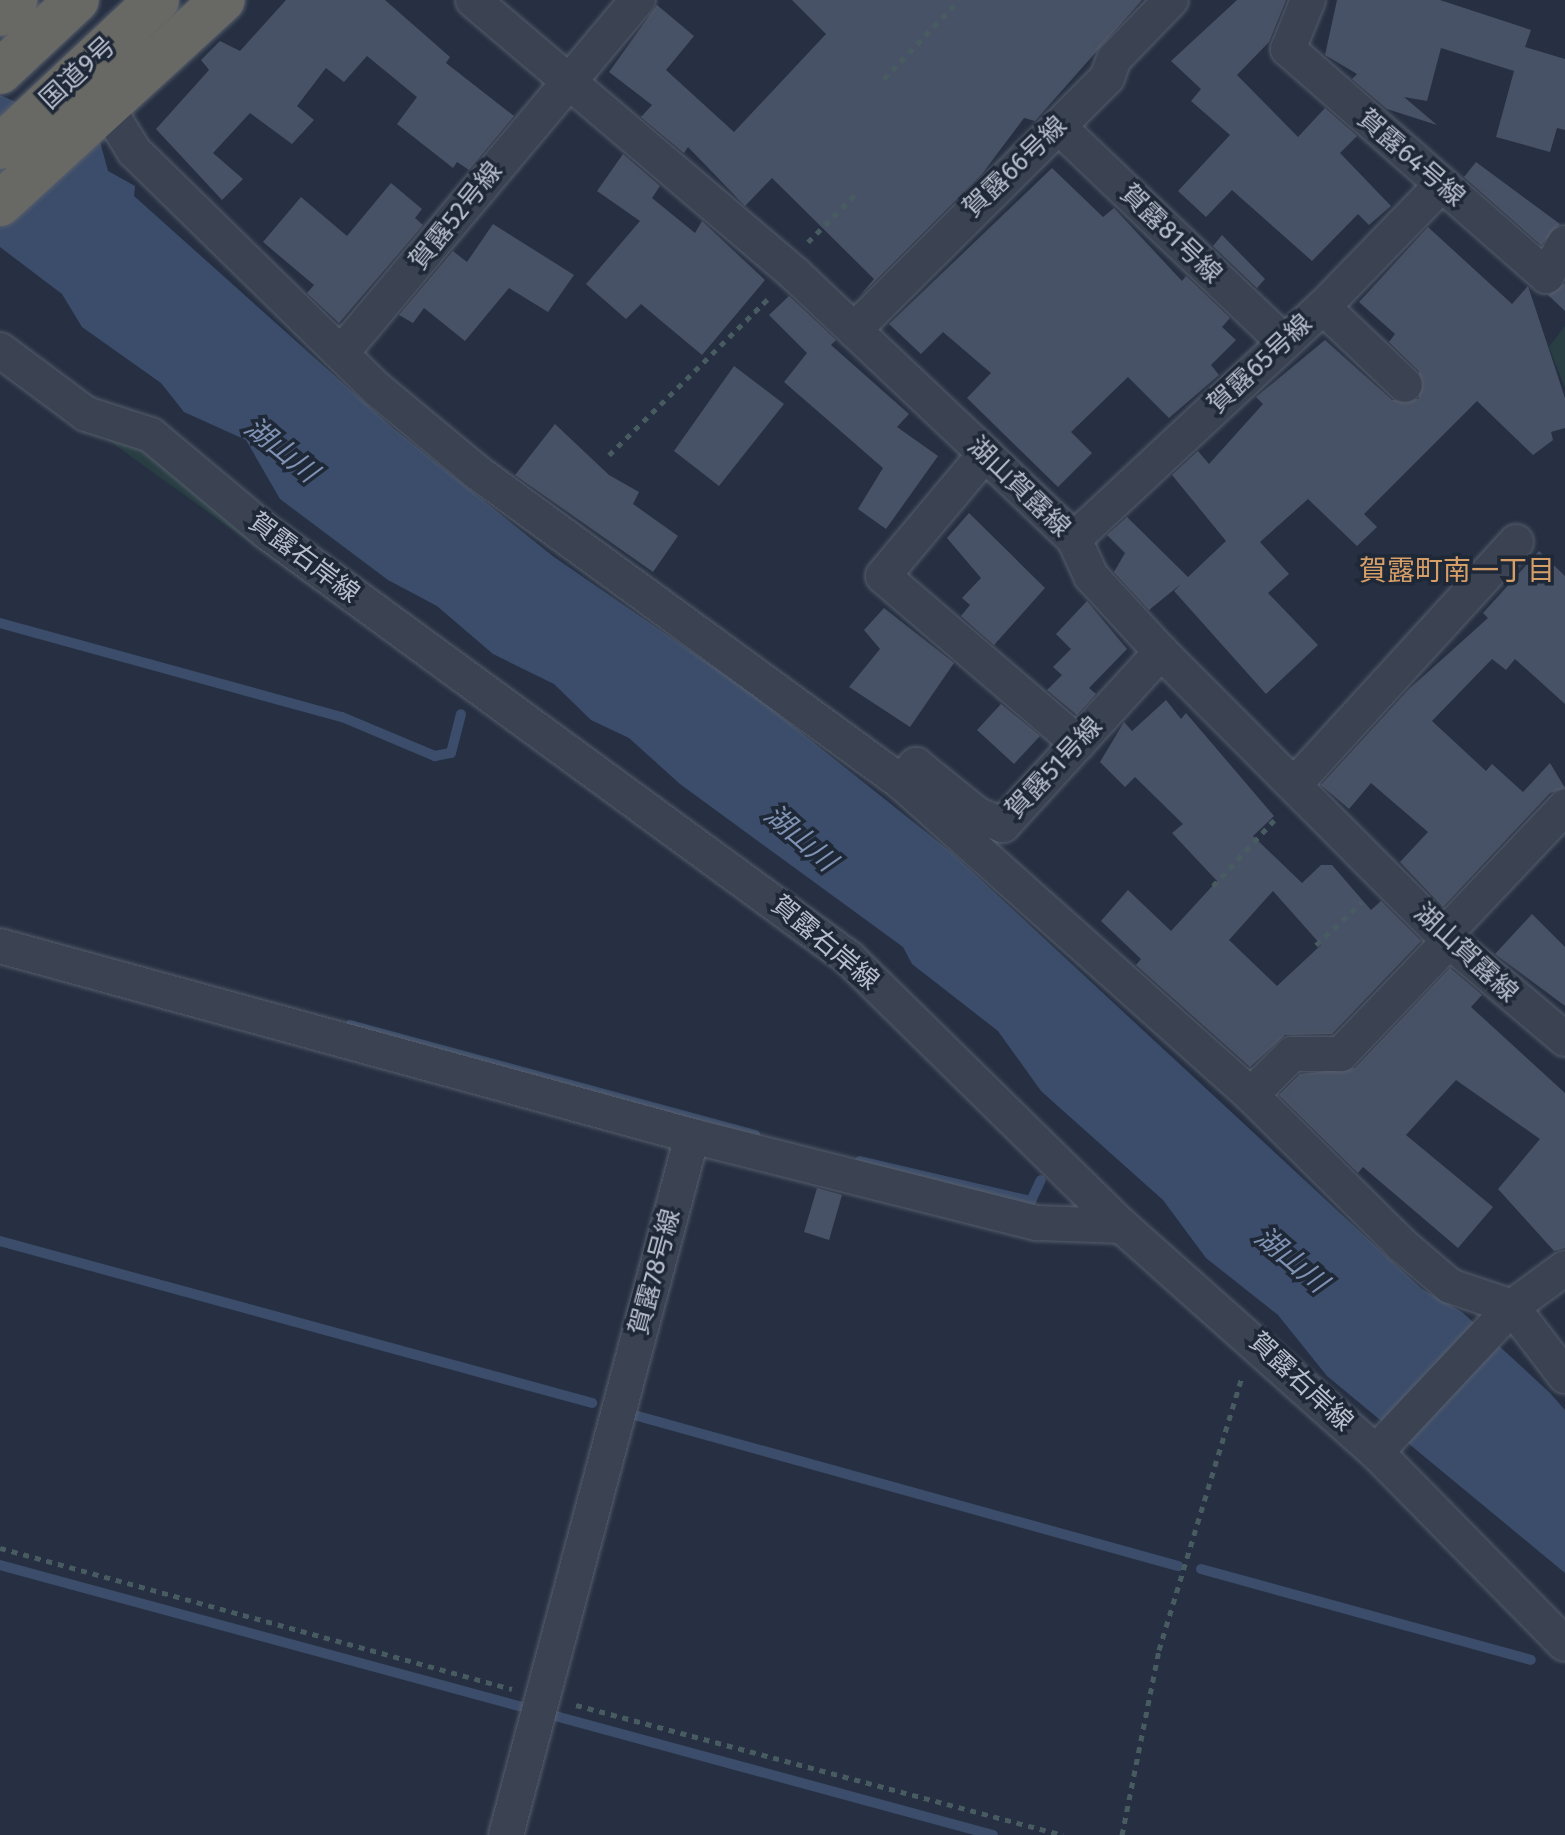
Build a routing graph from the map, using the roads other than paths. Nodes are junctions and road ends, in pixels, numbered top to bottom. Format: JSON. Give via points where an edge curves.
{"nodes":[{"id":1,"x":15,"y":0,"type":"edge"},
{"id":2,"x":77,"y":0,"type":"edge"},
{"id":3,"x":157,"y":0,"type":"edge"},
{"id":4,"x":223,"y":0,"type":"edge"},
{"id":5,"x":473,"y":0,"type":"edge"},
{"id":6,"x":638,"y":0,"type":"edge"},
{"id":7,"x":1171,"y":0,"type":"edge"},
{"id":8,"x":1308,"y":0,"type":"edge"},
{"id":9,"x":8,"y":45,"type":"edge"},
{"id":10,"x":568,"y":81,"type":"junction"},
{"id":11,"x":100,"y":113,"type":"junction"},
{"id":12,"x":1058,"y":126,"type":"junction"},
{"id":13,"x":0,"y":147,"type":"edge"},
{"id":14,"x":1442,"y":184,"type":"junction"},
{"id":15,"x":0,"y":204,"type":"edge"},
{"id":16,"x":1564,"y":250,"type":"edge"},
{"id":17,"x":1323,"y":307,"type":"junction"},
{"id":18,"x":854,"y":330,"type":"junction"},
{"id":19,"x":1283,"y":341,"type":"junction"},
{"id":20,"x":0,"y":350,"type":"edge"},
{"id":21,"x":343,"y":351,"type":"junction"},
{"id":22,"x":1405,"y":385,"type":"dead end"},
{"id":23,"x":985,"y":454,"type":"junction"},
{"id":24,"x":1074,"y":539,"type":"junction"},
{"id":25,"x":1516,"y":542,"type":"dead end"},
{"id":26,"x":1161,"y":652,"type":"junction"},
{"id":27,"x":1078,"y":743,"type":"junction"},
{"id":28,"x":901,"y":782,"type":"junction"},
{"id":29,"x":1298,"y":787,"type":"junction"},
{"id":30,"x":1565,"y":807,"type":"edge"},
{"id":31,"x":1446,"y":938,"type":"junction"},
{"id":32,"x":0,"y":946,"type":"edge"},
{"id":33,"x":1565,"y":1039,"type":"edge"},
{"id":34,"x":1251,"y":1095,"type":"junction"},
{"id":35,"x":692,"y":1136,"type":"junction"},
{"id":36,"x":1122,"y":1226,"type":"junction"},
{"id":37,"x":1565,"y":1268,"type":"edge"},
{"id":38,"x":1512,"y":1307,"type":"junction"},
{"id":39,"x":1565,"y":1376,"type":"edge"},
{"id":40,"x":1383,"y":1445,"type":"junction"},
{"id":41,"x":1565,"y":1644,"type":"edge"},
{"id":42,"x":506,"y":1835,"type":"edge"}],
"edges":[{"from":1,"to":9,"type":"highway"},
{"from":2,"to":9,"type":"highway","name":"国道9号"},
{"from":3,"to":13,"type":"highway","name":"国道9号"},
{"from":4,"to":11,"type":"highway"},
{"from":5,"to":10,"type":"street","name":"湖山賀露線"},
{"from":6,"to":10,"type":"street","name":"賀露52号線"},
{"from":7,"to":12,"type":"street","name":"賀露66号線"},
{"from":8,"to":14,"type":"street","name":"賀露64号線","via":[[1288,49]]},
{"from":10,"to":18,"type":"street","name":"湖山賀露線"},
{"from":10,"to":21,"type":"street","name":"賀露52号線"},
{"from":11,"to":15,"type":"highway"},
{"from":11,"to":21,"type":"street"},
{"from":12,"to":18,"type":"street","name":"賀露66号線"},
{"from":12,"to":19,"type":"street","name":"賀露81号線"},
{"from":14,"to":16,"type":"street","name":"賀露64号線","via":[[1546,276]]},
{"from":14,"to":17,"type":"street","name":"賀露65号線"},
{"from":17,"to":19,"type":"street","name":"賀露65号線"},
{"from":17,"to":22,"type":"street"},
{"from":18,"to":23,"type":"street","name":"湖山賀露線"},
{"from":19,"to":24,"type":"street","name":"賀露65号線"},
{"from":20,"to":36,"type":"street","name":"賀露右岸線","via":[[86,414],[151,435],[267,532],[849,958]]},
{"from":21,"to":28,"type":"street","via":[[477,472]]},
{"from":23,"to":24,"type":"street","name":"湖山賀露線"},
{"from":23,"to":27,"type":"street","via":[[883,576]]},
{"from":24,"to":26,"type":"street","name":"湖山賀露線","via":[[1091,576]]},
{"from":25,"to":29,"type":"street"},
{"from":26,"to":27,"type":"street","name":"賀露51号線"},
{"from":26,"to":29,"type":"street","name":"湖山賀露線"},
{"from":27,"to":28,"type":"street","name":"賀露51号線","via":[[1003,825],[978,815],[916,765]]},
{"from":28,"to":34,"type":"street"},
{"from":29,"to":31,"type":"street","name":"湖山賀露線"},
{"from":30,"to":31,"type":"street"},
{"from":31,"to":33,"type":"street","name":"湖山賀露線"},
{"from":31,"to":34,"type":"street","via":[[1341,1054],[1292,1054]]},
{"from":32,"to":35,"type":"street"},
{"from":34,"to":38,"type":"street","via":[[1450,1286]]},
{"from":35,"to":36,"type":"street","via":[[1037,1223]]},
{"from":35,"to":42,"type":"street","name":"賀露78号線"},
{"from":36,"to":40,"type":"street","name":"賀露右岸線"},
{"from":37,"to":38,"type":"street"},
{"from":38,"to":39,"type":"street"},
{"from":38,"to":40,"type":"street"},
{"from":40,"to":41,"type":"street","name":"賀露右岸線"}]}
